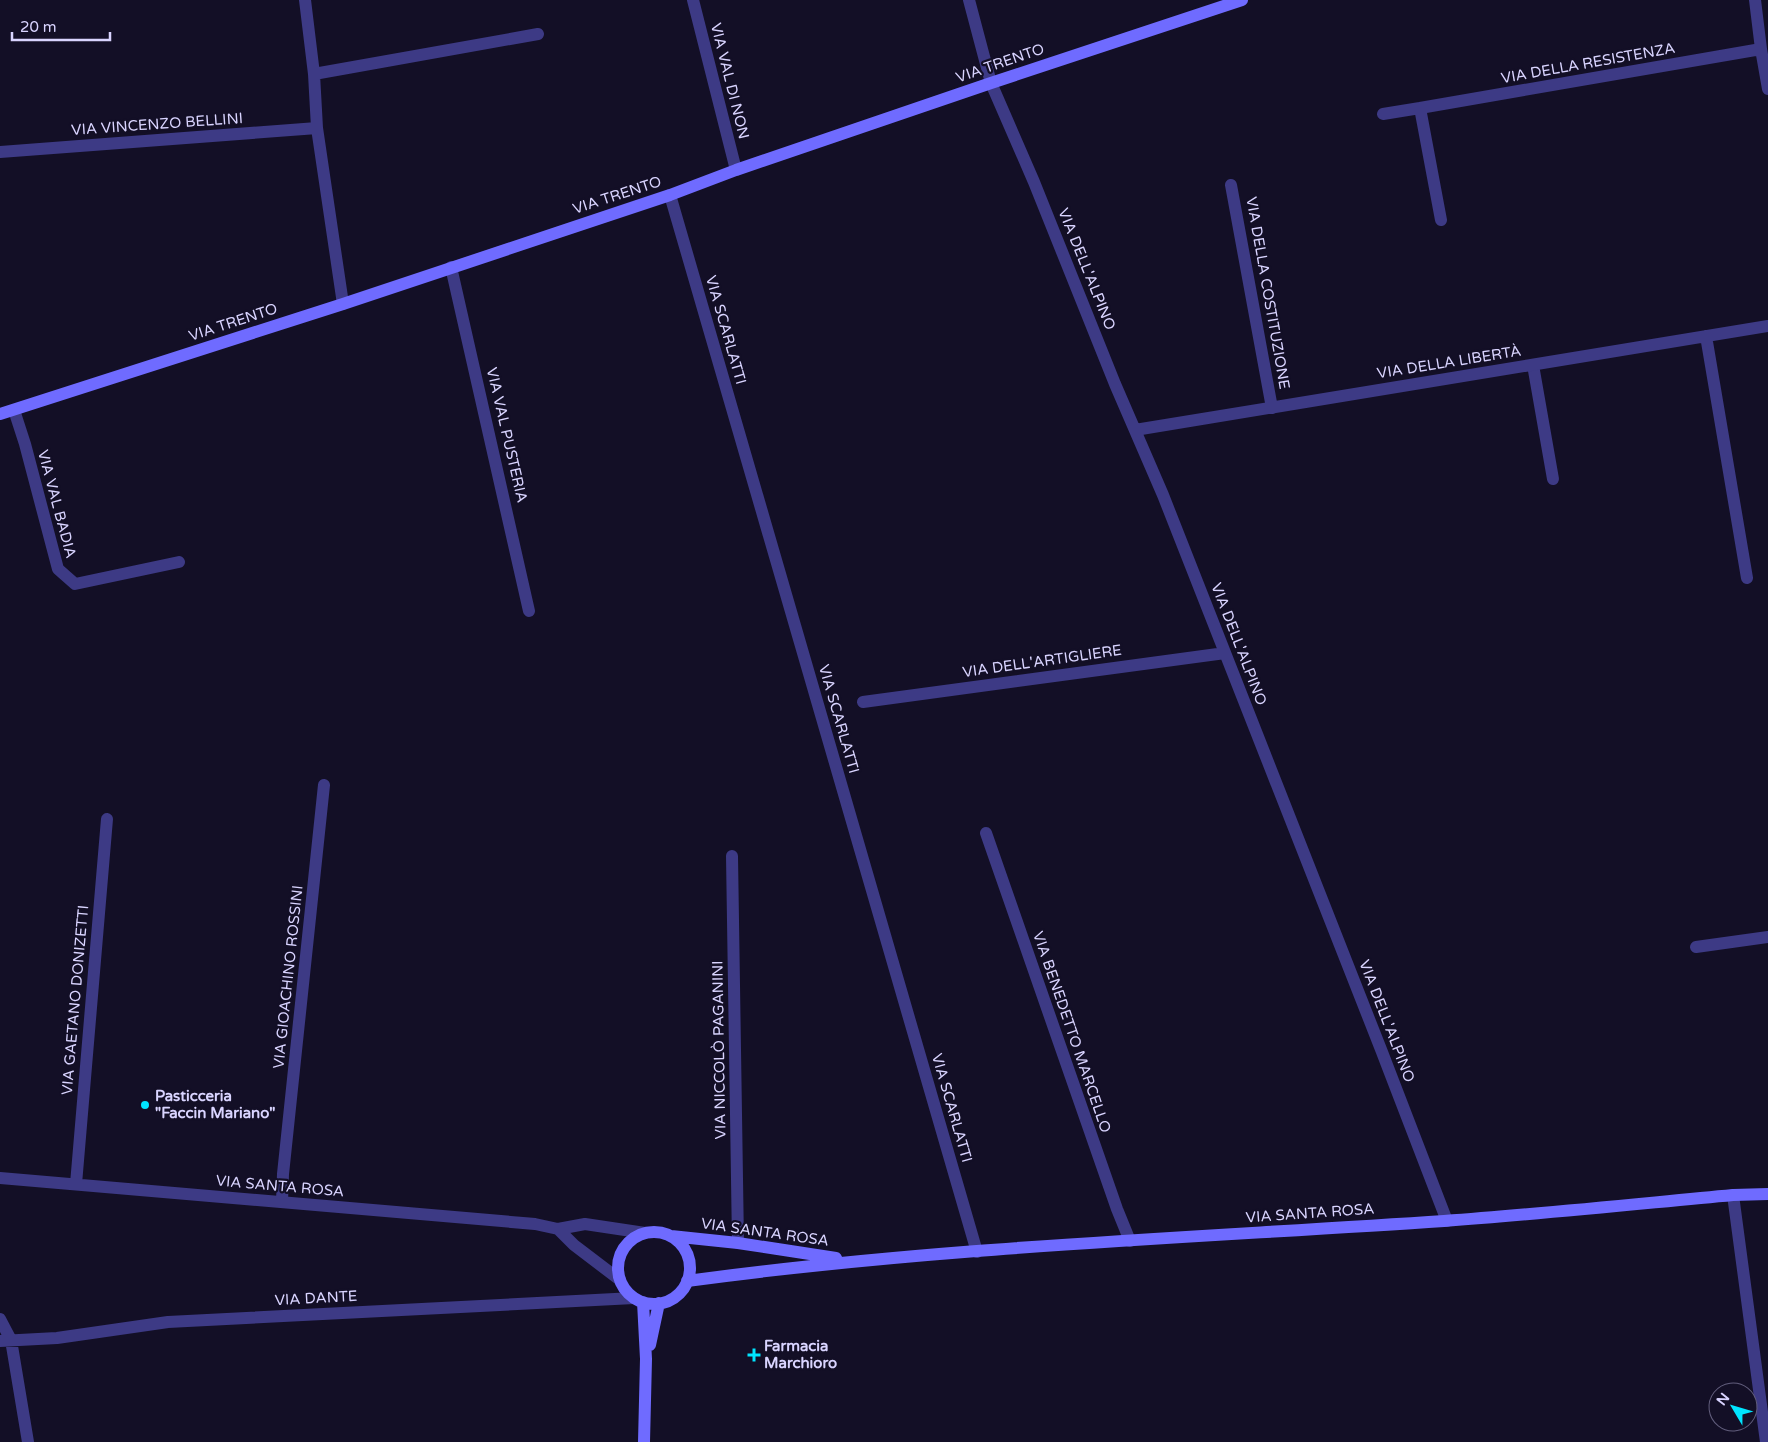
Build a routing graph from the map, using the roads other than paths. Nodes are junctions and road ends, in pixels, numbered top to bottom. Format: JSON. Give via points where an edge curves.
{"nodes":[{"id":1,"x":305,"y":0,"type":"edge"},
{"id":2,"x":693,"y":0,"type":"edge"},
{"id":3,"x":969,"y":0,"type":"edge"},
{"id":4,"x":1242,"y":0,"type":"edge"},
{"id":5,"x":1755,"y":0,"type":"edge"},
{"id":6,"x":538,"y":34,"type":"dead end"},
{"id":7,"x":1761,"y":49,"type":"junction"},
{"id":8,"x":314,"y":74,"type":"junction"},
{"id":9,"x":991,"y":83,"type":"junction"},
{"id":10,"x":1768,"y":89,"type":"edge"},
{"id":11,"x":1420,"y":108,"type":"junction"},
{"id":12,"x":1382,"y":114,"type":"dead end"},
{"id":13,"x":317,"y":128,"type":"junction"},
{"id":14,"x":0,"y":152,"type":"edge"},
{"id":15,"x":736,"y":170,"type":"junction"},
{"id":16,"x":1231,"y":185,"type":"dead end"},
{"id":17,"x":670,"y":195,"type":"junction"},
{"id":18,"x":1441,"y":220,"type":"dead end"},
{"id":19,"x":451,"y":267,"type":"junction"},
{"id":20,"x":343,"y":304,"type":"junction"},
{"id":21,"x":1768,"y":326,"type":"edge"},
{"id":22,"x":1706,"y":336,"type":"junction"},
{"id":23,"x":1533,"y":364,"type":"junction"},
{"id":24,"x":1272,"y":408,"type":"junction"},
{"id":25,"x":14,"y":410,"type":"junction"},
{"id":26,"x":0,"y":414,"type":"edge"},
{"id":27,"x":1135,"y":430,"type":"junction"},
{"id":28,"x":1553,"y":479,"type":"dead end"},
{"id":29,"x":178,"y":562,"type":"dead end"},
{"id":30,"x":1747,"y":578,"type":"dead end"},
{"id":31,"x":529,"y":611,"type":"dead end"},
{"id":32,"x":1224,"y":653,"type":"junction"},
{"id":33,"x":863,"y":702,"type":"dead end"},
{"id":34,"x":324,"y":785,"type":"dead end"},
{"id":35,"x":107,"y":819,"type":"dead end"},
{"id":36,"x":986,"y":833,"type":"dead end"},
{"id":37,"x":732,"y":856,"type":"dead end"},
{"id":38,"x":1768,"y":938,"type":"edge"},
{"id":39,"x":1696,"y":947,"type":"dead end"},
{"id":40,"x":0,"y":1178,"type":"edge"},
{"id":41,"x":76,"y":1184,"type":"junction"},
{"id":42,"x":1768,"y":1194,"type":"edge"},
{"id":43,"x":1732,"y":1195,"type":"junction"},
{"id":44,"x":282,"y":1202,"type":"junction"},
{"id":45,"x":1447,"y":1221,"type":"junction"},
{"id":46,"x":558,"y":1228,"type":"junction"},
{"id":47,"x":645,"y":1233,"type":"junction"},
{"id":48,"x":671,"y":1236,"type":"junction"},
{"id":49,"x":1130,"y":1241,"type":"junction"},
{"id":50,"x":738,"y":1243,"type":"junction"},
{"id":51,"x":977,"y":1252,"type":"junction"},
{"id":52,"x":854,"y":1261,"type":"junction"},
{"id":53,"x":620,"y":1280,"type":"junction"},
{"id":54,"x":687,"y":1281,"type":"junction"},
{"id":55,"x":638,"y":1300,"type":"junction"},
{"id":56,"x":659,"y":1303,"type":"junction"},
{"id":57,"x":0,"y":1319,"type":"edge"},
{"id":58,"x":5,"y":1341,"type":"edge"},
{"id":59,"x":646,"y":1359,"type":"junction"},
{"id":60,"x":28,"y":1442,"type":"edge"},
{"id":61,"x":644,"y":1442,"type":"edge"},
{"id":62,"x":1766,"y":1442,"type":"edge"}],
"edges":[{"from":1,"to":8,"type":"street"},
{"from":2,"to":15,"type":"street","name":"VIA VAL DI NON"},
{"from":3,"to":9,"type":"street","name":"VIA DELL'ALPINO"},
{"from":4,"to":9,"type":"street","name":"VIA TRENTO"},
{"from":5,"to":7,"type":"street"},
{"from":6,"to":8,"type":"street"},
{"from":7,"to":10,"type":"street"},
{"from":7,"to":11,"type":"street","name":"VIA DELLA RESISTENZA"},
{"from":8,"to":13,"type":"street"},
{"from":9,"to":15,"type":"street","name":"VIA TRENTO"},
{"from":9,"to":27,"type":"street","name":"VIA DELL'ALPINO"},
{"from":11,"to":12,"type":"street","name":"VIA DELLA RESISTENZA"},
{"from":11,"to":18,"type":"street"},
{"from":13,"to":14,"type":"street","name":"VIA VINCENZO BELLINI"},
{"from":13,"to":20,"type":"street"},
{"from":15,"to":17,"type":"street","name":"VIA TRENTO"},
{"from":16,"to":24,"type":"street","name":"VIA DELLA COSTITUZIONE"},
{"from":17,"to":19,"type":"street","name":"VIA TRENTO"},
{"from":17,"to":51,"type":"street","name":"VIA SCARLATTI"},
{"from":19,"to":20,"type":"street","name":"VIA TRENTO"},
{"from":19,"to":31,"type":"street","name":"VIA VAL PUSTERIA"},
{"from":20,"to":25,"type":"street","name":"VIA TRENTO"},
{"from":21,"to":22,"type":"street","name":"VIA DELLA LIBERTÀ"},
{"from":22,"to":23,"type":"street","name":"VIA DELLA LIBERTÀ"},
{"from":22,"to":30,"type":"street"},
{"from":23,"to":24,"type":"street","name":"VIA DELLA LIBERTÀ"},
{"from":23,"to":28,"type":"street"},
{"from":24,"to":27,"type":"street","name":"VIA DELLA LIBERTÀ"},
{"from":25,"to":26,"type":"street","name":"VIA TRENTO"},
{"from":25,"to":29,"type":"street","name":"VIA VAL BADIA","via":[[58,569],[75,584]]},
{"from":27,"to":32,"type":"street","name":"VIA DELL'ALPINO"},
{"from":32,"to":33,"type":"street","name":"VIA DELL'ARTIGLIERE"},
{"from":32,"to":45,"type":"street","name":"VIA DELL'ALPINO"},
{"from":34,"to":44,"type":"street","name":"VIA GIOACHINO ROSSINI"},
{"from":35,"to":41,"type":"street","name":"VIA GAETANO DONIZETTI"},
{"from":36,"to":49,"type":"street","name":"VIA BENEDETTO MARCELLO"},
{"from":37,"to":50,"type":"street","name":"VIA NICCOLÒ PAGANINI"},
{"from":38,"to":39,"type":"street"},
{"from":40,"to":41,"type":"street","name":"VIA SANTA ROSA"},
{"from":41,"to":44,"type":"street","name":"VIA SANTA ROSA"},
{"from":42,"to":43,"type":"street","name":"VIA SANTA ROSA"},
{"from":43,"to":45,"type":"street","name":"VIA SANTA ROSA"},
{"from":43,"to":62,"type":"street"},
{"from":44,"to":46,"type":"street","name":"VIA SANTA ROSA"},
{"from":45,"to":49,"type":"street","name":"VIA SANTA ROSA"},
{"from":46,"to":47,"type":"street","name":"VIA SANTA ROSA","via":[[586,1224]]},
{"from":46,"to":53,"type":"street","via":[[574,1245]]},
{"from":47,"to":48,"type":"street","name":"VIA SANTA ROSA"},
{"from":47,"to":53,"type":"street","via":[[634,1238],[622,1252],[618,1269]]},
{"from":48,"to":50,"type":"street","name":"VIA SANTA ROSA"},
{"from":48,"to":54,"type":"street","via":[[685,1251],[689,1271]]},
{"from":49,"to":51,"type":"street","name":"VIA SANTA ROSA"},
{"from":50,"to":52,"type":"street","name":"VIA SANTA ROSA"},
{"from":51,"to":52,"type":"street","name":"VIA SANTA ROSA"},
{"from":52,"to":54,"type":"street","name":"VIA SANTA ROSA"},
{"from":53,"to":55,"type":"street"},
{"from":54,"to":56,"type":"street","via":[[680,1292]]},
{"from":55,"to":56,"type":"street"},
{"from":55,"to":58,"type":"street","name":"VIA DANTE","via":[[168,1322],[56,1338]]},
{"from":55,"to":59,"type":"street"},
{"from":56,"to":59,"type":"street"},
{"from":57,"to":58,"type":"street"},
{"from":58,"to":60,"type":"street"},
{"from":59,"to":61,"type":"street"}]}
